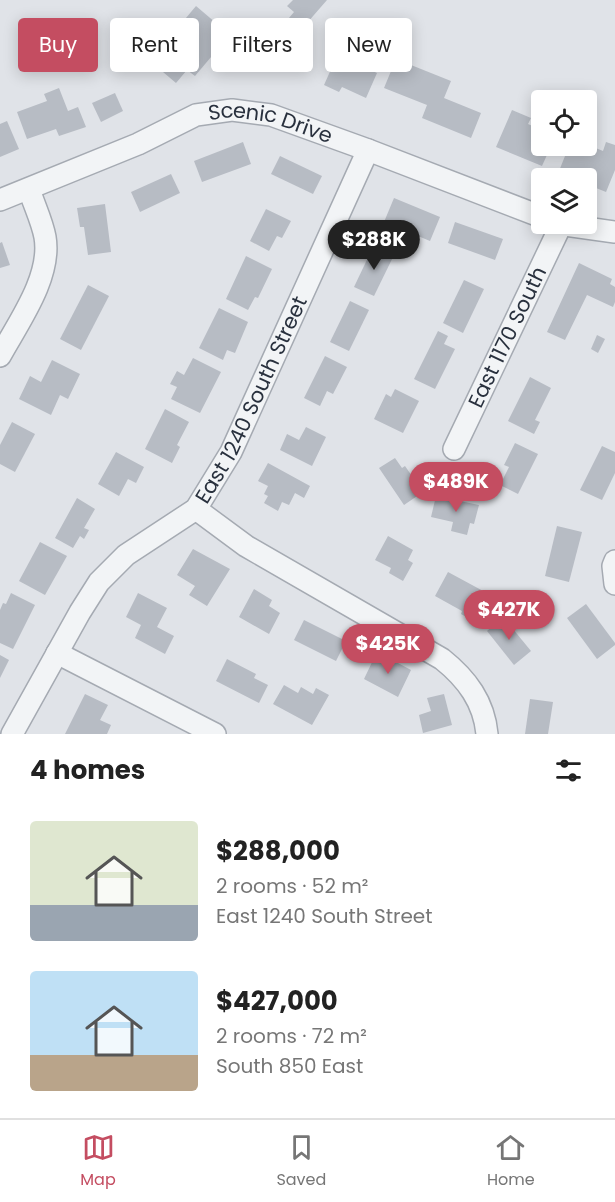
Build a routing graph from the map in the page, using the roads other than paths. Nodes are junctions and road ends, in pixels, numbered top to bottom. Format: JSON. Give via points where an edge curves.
{"nodes":[{"id":1,"x":368,"y":150,"type":"junction"},
{"id":2,"x":29,"y":189,"type":"junction"},
{"id":3,"x":0,"y":200,"type":"edge"},
{"id":4,"x":531,"y":213,"type":"edge"},
{"id":5,"x":597,"y":229,"type":"edge"},
{"id":6,"x":615,"y":232,"type":"edge"},
{"id":7,"x":555,"y":234,"type":"edge"},
{"id":8,"x":0,"y":356,"type":"edge"},
{"id":9,"x":454,"y":449,"type":"dead end"},
{"id":10,"x":196,"y":509,"type":"junction"},
{"id":11,"x":615,"y":561,"type":"edge"},
{"id":12,"x":615,"y":584,"type":"edge"},
{"id":13,"x":57,"y":653,"type":"junction"},
{"id":14,"x":12,"y":734,"type":"edge"},
{"id":15,"x":215,"y":734,"type":"edge"},
{"id":16,"x":487,"y":734,"type":"edge"}],
"edges":[{"from":1,"to":2,"type":"street","name":"Scenic Drive","via":[[271,115],[232,110],[196,115],[138,144]]},
{"from":1,"to":4,"type":"street","name":"Scenic Drive"},
{"from":1,"to":10,"type":"street","name":"East 1240 South Street","via":[[231,452]]},
{"from":2,"to":3,"type":"street","name":"Scenic Drive"},
{"from":2,"to":8,"type":"street","via":[[45,238],[44,271]]},
{"from":5,"to":6,"type":"street"},
{"from":7,"to":9,"type":"street","name":"East 1170 South"},
{"from":10,"to":13,"type":"street","name":"East 1240 South Street","via":[[126,555],[99,582]]},
{"from":10,"to":16,"type":"street","via":[[246,546],[442,659],[465,680],[481,707]]},
{"from":11,"to":12,"type":"street"},
{"from":13,"to":14,"type":"street","name":"East 1240 South Street"},
{"from":13,"to":15,"type":"street"}]}
